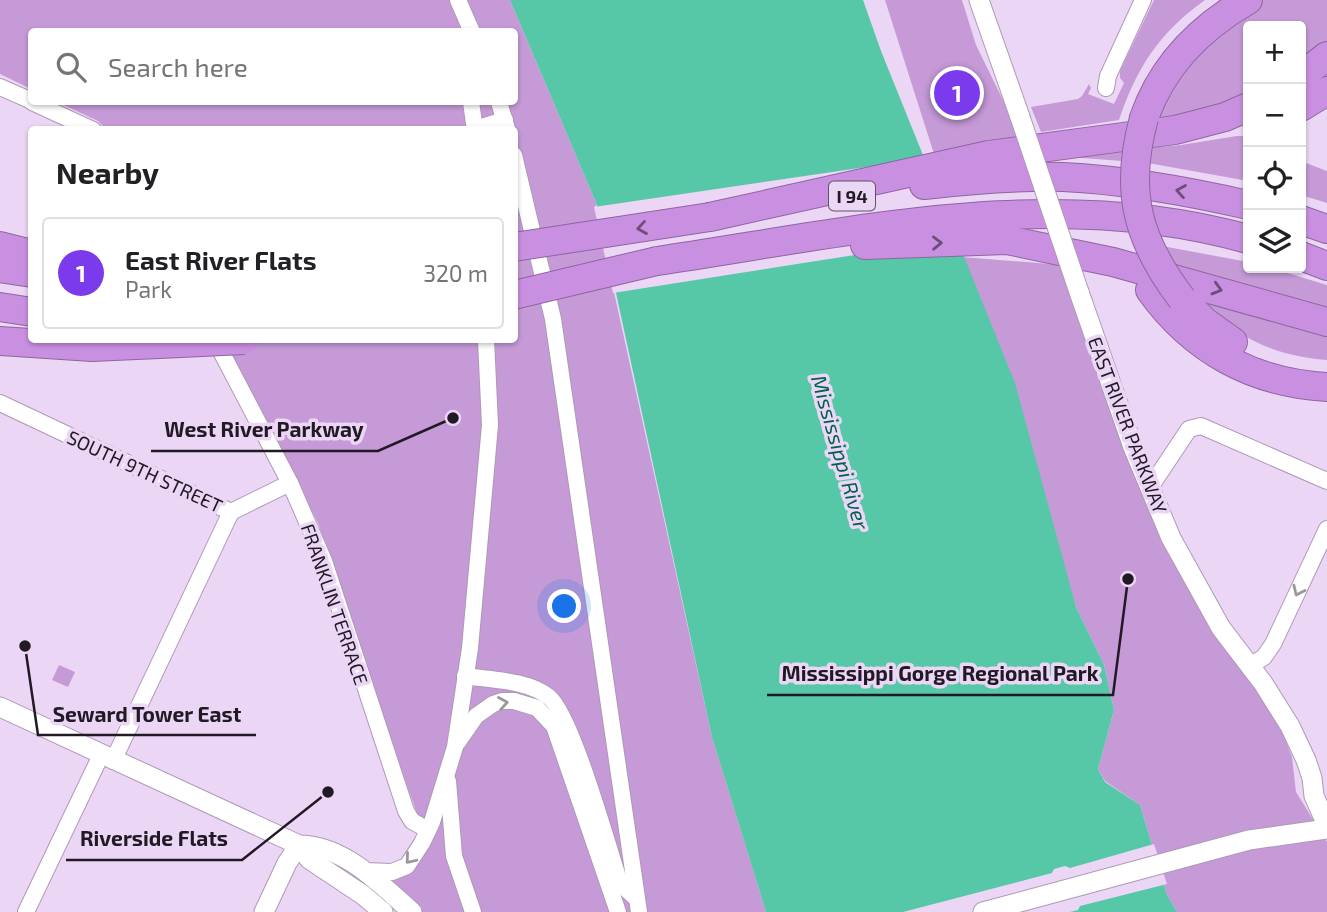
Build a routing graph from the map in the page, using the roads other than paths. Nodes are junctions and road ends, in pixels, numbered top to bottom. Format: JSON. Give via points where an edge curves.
{"nodes":[{"id":1,"x":457,"y":0,"type":"edge"},
{"id":2,"x":979,"y":0,"type":"edge"},
{"id":3,"x":1143,"y":0,"type":"edge"},
{"id":4,"x":1217,"y":0,"type":"edge"},
{"id":5,"x":1248,"y":0,"type":"edge"},
{"id":6,"x":460,"y":28,"type":"edge"},
{"id":7,"x":470,"y":28,"type":"edge"},
{"id":8,"x":1327,"y":56,"type":"edge"},
{"id":9,"x":1306,"y":72,"type":"edge"},
{"id":10,"x":0,"y":87,"type":"edge"},
{"id":11,"x":1106,"y":88,"type":"dead end"},
{"id":12,"x":1327,"y":91,"type":"edge"},
{"id":13,"x":28,"y":99,"type":"edge"},
{"id":14,"x":1306,"y":104,"type":"edge"},
{"id":15,"x":40,"y":105,"type":"edge"},
{"id":16,"x":471,"y":105,"type":"edge"},
{"id":17,"x":500,"y":105,"type":"edge"},
{"id":18,"x":1243,"y":109,"type":"edge"},
{"id":19,"x":1136,"y":119,"type":"junction"},
{"id":20,"x":506,"y":125,"type":"edge"},
{"id":21,"x":85,"y":126,"type":"edge"},
{"id":22,"x":474,"y":126,"type":"edge"},
{"id":23,"x":1243,"y":129,"type":"edge"},
{"id":24,"x":1084,"y":144,"type":"junction"},
{"id":25,"x":991,"y":167,"type":"junction"},
{"id":26,"x":518,"y":172,"type":"edge"},
{"id":27,"x":1243,"y":204,"type":"edge"},
{"id":28,"x":1306,"y":222,"type":"edge"},
{"id":29,"x":1005,"y":227,"type":"junction"},
{"id":30,"x":1327,"y":229,"type":"edge"},
{"id":31,"x":1243,"y":238,"type":"edge"},
{"id":32,"x":0,"y":246,"type":"edge"},
{"id":33,"x":518,"y":246,"type":"edge"},
{"id":34,"x":28,"y":253,"type":"edge"},
{"id":35,"x":1306,"y":258,"type":"edge"},
{"id":36,"x":657,"y":261,"type":"junction"},
{"id":37,"x":1327,"y":266,"type":"edge"},
{"id":38,"x":0,"y":268,"type":"edge"},
{"id":39,"x":28,"y":272,"type":"edge"},
{"id":40,"x":518,"y":281,"type":"edge"},
{"id":41,"x":518,"y":294,"type":"edge"},
{"id":42,"x":0,"y":307,"type":"edge"},
{"id":43,"x":28,"y":311,"type":"edge"},
{"id":44,"x":1327,"y":322,"type":"edge"},
{"id":45,"x":0,"y":341,"type":"edge"},
{"id":46,"x":181,"y":343,"type":"edge"},
{"id":47,"x":217,"y":343,"type":"edge"},
{"id":48,"x":485,"y":343,"type":"edge"},
{"id":49,"x":1327,"y":371,"type":"edge"},
{"id":50,"x":1327,"y":387,"type":"edge"},
{"id":51,"x":0,"y":403,"type":"edge"},
{"id":52,"x":1327,"y":481,"type":"edge"},
{"id":53,"x":290,"y":482,"type":"junction"},
{"id":54,"x":1149,"y":489,"type":"junction"},
{"id":55,"x":231,"y":512,"type":"junction"},
{"id":56,"x":1327,"y":529,"type":"edge"},
{"id":57,"x":1250,"y":666,"type":"junction"},
{"id":58,"x":465,"y":676,"type":"junction"},
{"id":59,"x":0,"y":707,"type":"edge"},
{"id":60,"x":455,"y":747,"type":"junction"},
{"id":61,"x":107,"y":758,"type":"junction"},
{"id":62,"x":448,"y":776,"type":"junction"},
{"id":63,"x":1327,"y":827,"type":"edge"},
{"id":64,"x":428,"y":830,"type":"junction"},
{"id":65,"x":299,"y":845,"type":"junction"},
{"id":66,"x":364,"y":871,"type":"junction"},
{"id":67,"x":638,"y":906,"type":"edge"},
{"id":68,"x":26,"y":912,"type":"edge"},
{"id":69,"x":264,"y":912,"type":"edge"},
{"id":70,"x":383,"y":912,"type":"edge"},
{"id":71,"x":412,"y":912,"type":"edge"},
{"id":72,"x":473,"y":912,"type":"edge"},
{"id":73,"x":618,"y":912,"type":"edge"},
{"id":74,"x":983,"y":912,"type":"edge"}],
"edges":[{"from":1,"to":6,"type":"street"},
{"from":1,"to":7,"type":"street"},
{"from":2,"to":54,"type":"street","name":"EAST RIVER PARKWAY","bridge":true},
{"from":3,"to":11,"type":"street"},
{"from":4,"to":19,"type":"highway","via":[[1166,44],[1142,82]]},
{"from":5,"to":19,"type":"highway","via":[[1215,21],[1186,48]]},
{"from":8,"to":9,"type":"highway"},
{"from":10,"to":13,"type":"street"},
{"from":12,"to":14,"type":"highway"},
{"from":15,"to":21,"type":"street"},
{"from":16,"to":22,"type":"street"},
{"from":17,"to":20,"type":"street"},
{"from":18,"to":24,"type":"highway","via":[[1175,130]]},
{"from":19,"to":49,"type":"highway","bridge":true,"via":[[1139,217],[1161,272],[1182,299],[1239,346],[1291,366]]},
{"from":19,"to":50,"type":"highway","via":[[1120,166],[1122,208],[1132,253],[1150,289],[1181,327],[1220,357],[1261,376]]},
{"from":23,"to":24,"type":"highway","via":[[1179,142]]},
{"from":24,"to":25,"type":"highway"},
{"from":27,"to":25,"type":"highway","number":"I 94","one_way":true,"via":[[1124,182]]},
{"from":25,"to":33,"type":"highway","number":"I 94","one_way":true,"bridge":true,"via":[[919,186]]},
{"from":26,"to":67,"type":"street","via":[[553,319]]},
{"from":28,"to":30,"type":"highway"},
{"from":29,"to":31,"type":"highway","via":[[1074,213],[1159,220]]},
{"from":36,"to":29,"type":"highway","one_way":true,"via":[[747,247]]},
{"from":29,"to":44,"type":"highway","one_way":true},
{"from":32,"to":34,"type":"highway"},
{"from":35,"to":37,"type":"highway"},
{"from":36,"to":40,"type":"highway","bridge":true},
{"from":36,"to":41,"type":"highway","bridge":true},
{"from":38,"to":39,"type":"highway"},
{"from":42,"to":43,"type":"highway"},
{"from":45,"to":46,"type":"highway","bridge":true,"via":[[82,347]]},
{"from":47,"to":53,"type":"street","name":"FRANKLIN TERRACE"},
{"from":48,"to":58,"type":"street","via":[[490,425]]},
{"from":51,"to":55,"type":"street","name":"SOUTH 9TH STREET"},
{"from":52,"to":54,"type":"street","via":[[1209,428],[1194,426]]},
{"from":53,"to":55,"type":"street","name":"SOUTH 9TH STREET"},
{"from":53,"to":64,"type":"street","name":"FRANKLIN TERRACE","via":[[324,561],[406,811],[419,827]]},
{"from":54,"to":57,"type":"street","name":"EAST RIVER PARKWAY","via":[[1198,589]]},
{"from":55,"to":61,"type":"street"},
{"from":56,"to":57,"type":"street","one_way":true,"via":[[1273,644]]},
{"from":57,"to":63,"type":"street","name":"EAST RIVER PARKWAY","via":[[1290,726]]},
{"from":58,"to":60,"type":"street"},
{"from":58,"to":67,"type":"street","via":[[523,686],[550,697],[568,727],[618,877]]},
{"from":59,"to":61,"type":"street"},
{"from":60,"to":62,"type":"street"},
{"from":60,"to":73,"type":"street","one_way":true,"via":[[476,716],[493,704],[514,701],[537,708],[554,726]]},
{"from":61,"to":65,"type":"street"},
{"from":61,"to":68,"type":"street"},
{"from":62,"to":64,"type":"street"},
{"from":62,"to":72,"type":"street","via":[[454,856]]},
{"from":63,"to":74,"type":"street","via":[[1249,840]]},
{"from":64,"to":66,"type":"street","one_way":true,"via":[[407,866],[392,872]]},
{"from":65,"to":66,"type":"street","via":[[316,845]]},
{"from":65,"to":69,"type":"street"},
{"from":65,"to":70,"type":"street","via":[[309,859]]},
{"from":66,"to":71,"type":"street"}]}
